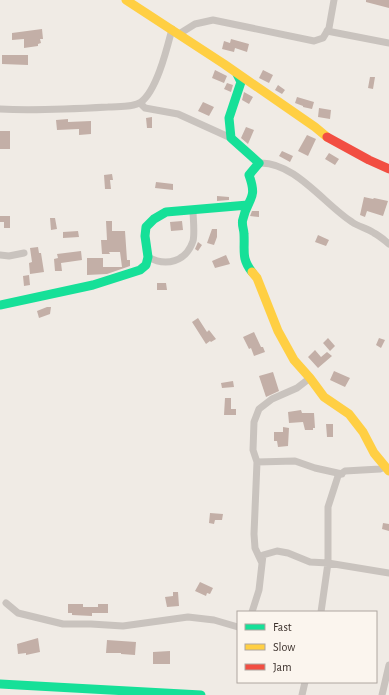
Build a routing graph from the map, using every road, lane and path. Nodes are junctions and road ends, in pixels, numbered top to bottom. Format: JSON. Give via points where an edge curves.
{"nodes":[{"id":1,"x":126,"y":0,"type":"edge"},
{"id":2,"x":334,"y":0,"type":"edge"},
{"id":3,"x":139,"y":4,"type":"edge"},
{"id":4,"x":175,"y":32,"type":"junction"},
{"id":5,"x":327,"y":32,"type":"junction"},
{"id":6,"x":389,"y":43,"type":"edge"},
{"id":7,"x":237,"y":74,"type":"junction"},
{"id":8,"x":140,"y":103,"type":"junction"},
{"id":9,"x":0,"y":109,"type":"edge"},
{"id":10,"x":231,"y":138,"type":"junction"},
{"id":11,"x":259,"y":163,"type":"junction"},
{"id":12,"x":389,"y":169,"type":"edge"},
{"id":13,"x":248,"y":205,"type":"junction"},
{"id":14,"x":193,"y":210,"type":"junction"},
{"id":15,"x":389,"y":244,"type":"edge"},
{"id":16,"x":24,"y":253,"type":"dead end"},
{"id":17,"x":0,"y":255,"type":"edge"},
{"id":18,"x":148,"y":257,"type":"junction"},
{"id":19,"x":0,"y":305,"type":"edge"},
{"id":20,"x":310,"y":378,"type":"junction"},
{"id":21,"x":257,"y":462,"type":"junction"},
{"id":22,"x":386,"y":466,"type":"edge"},
{"id":23,"x":342,"y":474,"type":"junction"},
{"id":24,"x":262,"y":562,"type":"junction"},
{"id":25,"x":328,"y":563,"type":"junction"},
{"id":26,"x":389,"y":573,"type":"edge"},
{"id":27,"x":6,"y":603,"type":"dead end"},
{"id":28,"x":252,"y":611,"type":"edge"},
{"id":29,"x":321,"y":611,"type":"edge"},
{"id":30,"x":237,"y":627,"type":"edge"},
{"id":31,"x":389,"y":665,"type":"edge"},
{"id":32,"x":305,"y":683,"type":"edge"},
{"id":33,"x":0,"y":684,"type":"edge"},
{"id":34,"x":201,"y":695,"type":"edge"},
{"id":35,"x":302,"y":695,"type":"edge"},
{"id":36,"x":382,"y":695,"type":"edge"}],
"edges":[{"from":1,"to":3,"type":"street"},
{"from":2,"to":5,"type":"street"},
{"from":3,"to":4,"type":"street"},
{"from":4,"to":5,"type":"street","via":[[214,20],[314,41],[323,38]]},
{"from":4,"to":7,"type":"street"},
{"from":4,"to":8,"type":"street","via":[[148,95]]},
{"from":5,"to":6,"type":"street"},
{"from":7,"to":10,"type":"street","via":[[242,82],[229,118]]},
{"from":7,"to":12,"type":"street","via":[[331,140]]},
{"from":8,"to":9,"type":"street","via":[[84,108]]},
{"from":8,"to":10,"type":"street","via":[[145,108],[178,114]]},
{"from":10,"to":11,"type":"street"},
{"from":11,"to":13,"type":"street","via":[[249,175],[253,196]]},
{"from":11,"to":15,"type":"street","via":[[275,165],[291,173],[352,222]]},
{"from":13,"to":14,"type":"street"},
{"from":13,"to":20,"type":"street","via":[[242,221],[243,256],[257,278],[278,331],[294,360]]},
{"from":14,"to":18,"type":"street","via":[[166,212],[146,227],[144,236]]},
{"from":14,"to":18,"type":"street","via":[[193,240],[186,252],[178,260],[166,263]]},
{"from":16,"to":17,"type":"street"},
{"from":18,"to":19,"type":"street","via":[[146,265],[133,273],[84,287]]},
{"from":20,"to":21,"type":"street","via":[[259,409],[254,422],[253,450]]},
{"from":20,"to":22,"type":"street","via":[[324,397],[349,414],[363,432],[374,453]]},
{"from":21,"to":23,"type":"street","via":[[295,461]]},
{"from":21,"to":24,"type":"street","via":[[254,534],[255,548]]},
{"from":22,"to":23,"type":"street","via":[[380,469],[345,471]]},
{"from":23,"to":25,"type":"street","via":[[338,476],[328,507]]},
{"from":24,"to":25,"type":"street","via":[[263,555],[277,551],[310,562]]},
{"from":24,"to":28,"type":"street","via":[[259,590]]},
{"from":25,"to":26,"type":"street"},
{"from":25,"to":29,"type":"street"},
{"from":27,"to":30,"type":"street","via":[[18,613],[63,624],[123,626],[188,617],[214,620]]},
{"from":31,"to":36,"type":"street"},
{"from":32,"to":35,"type":"street"},
{"from":33,"to":34,"type":"street"}]}
